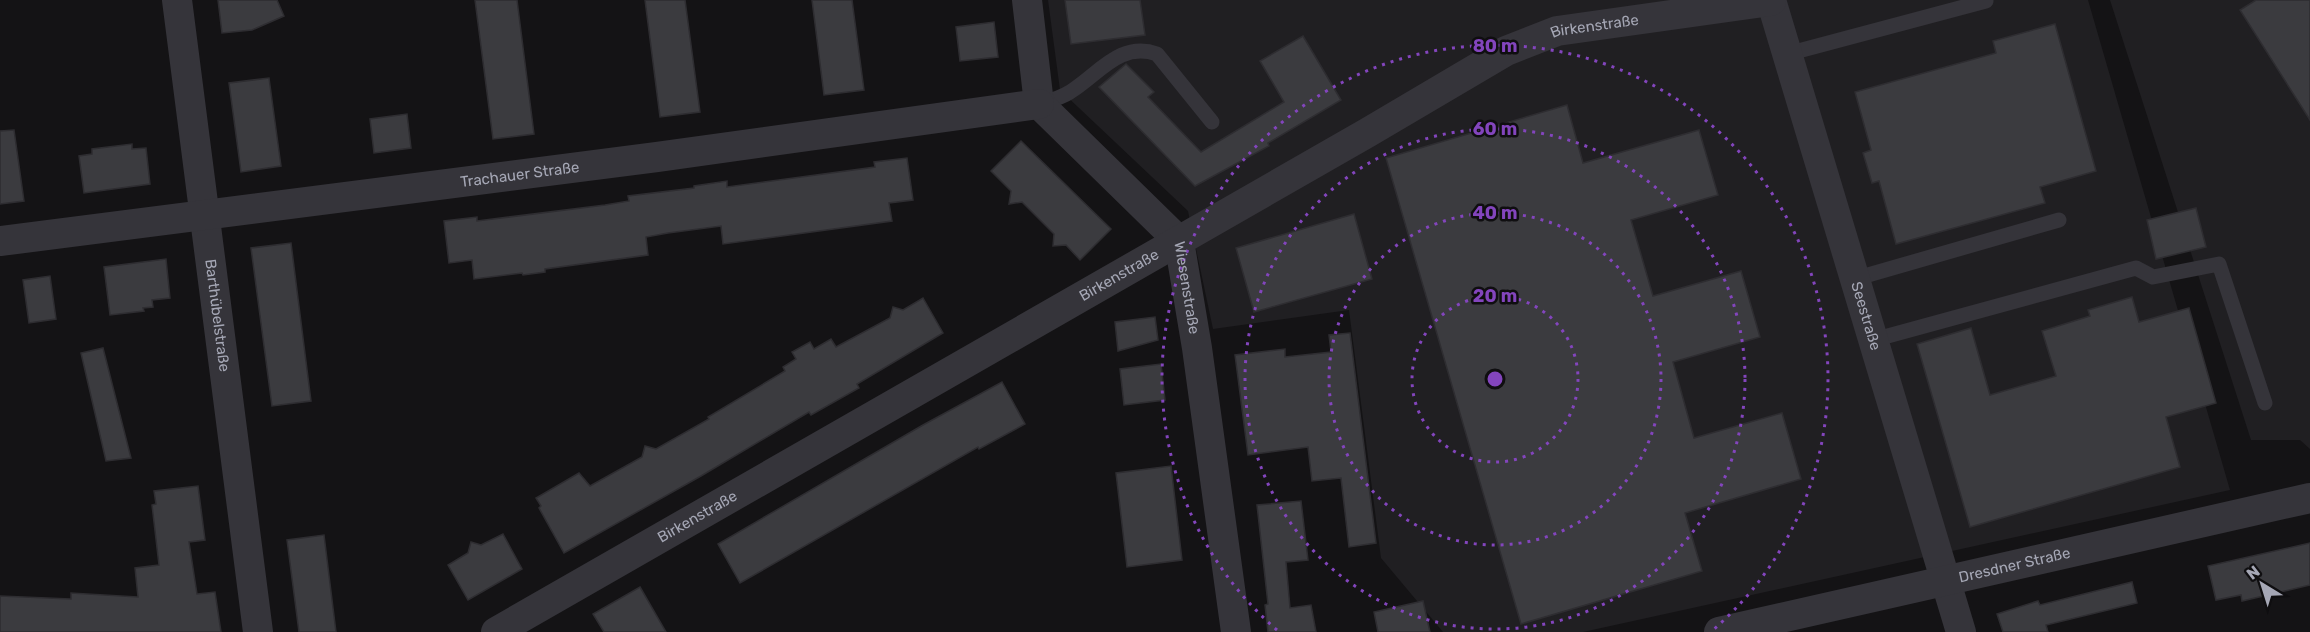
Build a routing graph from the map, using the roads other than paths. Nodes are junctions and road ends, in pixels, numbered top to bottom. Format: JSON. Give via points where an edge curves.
{"nodes":[{"id":1,"x":177,"y":0,"type":"edge"},
{"id":2,"x":1027,"y":0,"type":"edge"},
{"id":3,"x":1771,"y":0,"type":"edge"},
{"id":4,"x":1986,"y":1,"type":"edge"},
{"id":5,"x":1787,"y":54,"type":"junction"},
{"id":6,"x":1039,"y":104,"type":"junction"},
{"id":7,"x":1212,"y":122,"type":"dead end"},
{"id":8,"x":204,"y":216,"type":"junction"},
{"id":9,"x":2059,"y":220,"type":"dead end"},
{"id":10,"x":0,"y":241,"type":"edge"},
{"id":11,"x":1179,"y":241,"type":"junction"},
{"id":12,"x":1854,"y":279,"type":"junction"},
{"id":13,"x":1873,"y":340,"type":"junction"},
{"id":14,"x":2265,"y":403,"type":"dead end"},
{"id":15,"x":2310,"y":498,"type":"edge"},
{"id":16,"x":1946,"y":582,"type":"junction"},
{"id":17,"x":258,"y":632,"type":"edge"},
{"id":18,"x":496,"y":632,"type":"edge"},
{"id":19,"x":1236,"y":632,"type":"edge"},
{"id":20,"x":1719,"y":632,"type":"edge"},
{"id":21,"x":1961,"y":632,"type":"edge"}],
"edges":[{"from":1,"to":8,"type":"street","name":"Barthübelstraße"},
{"from":2,"to":6,"type":"street"},
{"from":3,"to":5,"type":"street","name":"Seestraße"},
{"from":3,"to":11,"type":"street","name":"Birkenstraße","via":[[1557,32],[1506,51]]},
{"from":4,"to":5,"type":"lane"},
{"from":5,"to":12,"type":"street","name":"Seestraße"},
{"from":6,"to":7,"type":"lane","via":[[1070,92],[1119,56],[1147,51],[1157,54]]},
{"from":6,"to":8,"type":"street","name":"Trachauer Straße"},
{"from":6,"to":11,"type":"street","name":"Wiesenstraße"},
{"from":8,"to":10,"type":"street","name":"Trachauer Straße"},
{"from":8,"to":17,"type":"street","name":"Barthübelstraße"},
{"from":9,"to":12,"type":"lane"},
{"from":11,"to":18,"type":"street","name":"Birkenstraße"},
{"from":11,"to":19,"type":"street","name":"Wiesenstraße"},
{"from":12,"to":13,"type":"street","name":"Seestraße"},
{"from":13,"to":14,"type":"lane","via":[[2136,268],[2153,277],[2219,264]]},
{"from":13,"to":16,"type":"street","name":"Seestraße"},
{"from":15,"to":16,"type":"street","name":"Dresdner Straße"},
{"from":16,"to":20,"type":"street","name":"Dresdner Straße"},
{"from":16,"to":21,"type":"street","name":"Seestraße"}]}
